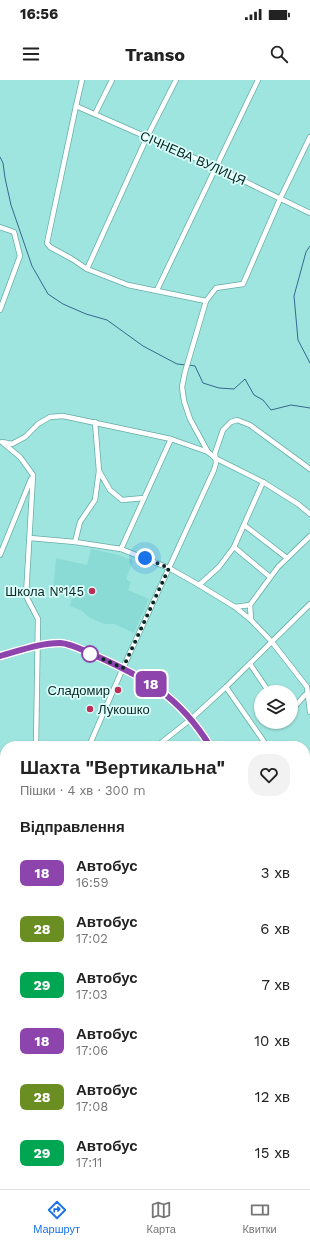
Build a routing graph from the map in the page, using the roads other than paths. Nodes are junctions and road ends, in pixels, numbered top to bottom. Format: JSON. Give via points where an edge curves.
{"nodes":[{"id":1,"x":82,"y":80,"type":"edge"},
{"id":2,"x":112,"y":80,"type":"edge"},
{"id":3,"x":176,"y":80,"type":"edge"},
{"id":4,"x":258,"y":80,"type":"edge"},
{"id":5,"x":76,"y":106,"type":"junction"},
{"id":6,"x":95,"y":114,"type":"junction"},
{"id":7,"x":147,"y":137,"type":"junction"},
{"id":8,"x":310,"y":137,"type":"edge"},
{"id":9,"x":215,"y":167,"type":"junction"},
{"id":10,"x":280,"y":199,"type":"junction"},
{"id":11,"x":310,"y":213,"type":"edge"},
{"id":12,"x":0,"y":227,"type":"edge"},
{"id":13,"x":87,"y":269,"type":"junction"},
{"id":14,"x":157,"y":290,"type":"junction"},
{"id":15,"x":206,"y":301,"type":"junction"},
{"id":16,"x":0,"y":310,"type":"edge"},
{"id":17,"x":95,"y":422,"type":"junction"},
{"id":18,"x":171,"y":439,"type":"junction"},
{"id":19,"x":1,"y":443,"type":"edge"},
{"id":20,"x":208,"y":452,"type":"junction"},
{"id":21,"x":215,"y":458,"type":"junction"},
{"id":22,"x":310,"y":469,"type":"edge"},
{"id":23,"x":99,"y":471,"type":"junction"},
{"id":24,"x":33,"y":475,"type":"junction"},
{"id":25,"x":263,"y":482,"type":"junction"},
{"id":26,"x":144,"y":498,"type":"junction"},
{"id":27,"x":310,"y":514,"type":"edge"},
{"id":28,"x":244,"y":525,"type":"junction"},
{"id":29,"x":310,"y":536,"type":"edge"},
{"id":30,"x":30,"y":538,"type":"junction"},
{"id":31,"x":75,"y":542,"type":"junction"},
{"id":32,"x":234,"y":547,"type":"junction"},
{"id":33,"x":121,"y":549,"type":"junction"},
{"id":34,"x":0,"y":555,"type":"edge"},
{"id":35,"x":287,"y":558,"type":"junction"},
{"id":36,"x":169,"y":568,"type":"junction"},
{"id":37,"x":270,"y":577,"type":"junction"},
{"id":38,"x":199,"y":585,"type":"junction"},
{"id":39,"x":310,"y":604,"type":"edge"},
{"id":40,"x":250,"y":605,"type":"junction"},
{"id":41,"x":234,"y":607,"type":"junction"},
{"id":42,"x":251,"y":620,"type":"junction"},
{"id":43,"x":272,"y":642,"type":"junction"},
{"id":44,"x":37,"y":646,"type":"junction"},
{"id":45,"x":0,"y":656,"type":"edge"},
{"id":46,"x":250,"y":664,"type":"junction"},
{"id":47,"x":123,"y":668,"type":"junction"},
{"id":48,"x":264,"y":685,"type":"edge"},
{"id":49,"x":308,"y":685,"type":"edge"},
{"id":50,"x":226,"y":687,"type":"junction"},
{"id":51,"x":307,"y":694,"type":"junction"},
{"id":52,"x":298,"y":703,"type":"edge"},
{"id":53,"x":310,"y":712,"type":"edge"},
{"id":54,"x":191,"y":720,"type":"junction"},
{"id":55,"x":36,"y":741,"type":"edge"},
{"id":56,"x":91,"y":741,"type":"edge"},
{"id":57,"x":164,"y":741,"type":"edge"},
{"id":58,"x":206,"y":741,"type":"edge"},
{"id":59,"x":264,"y":741,"type":"edge"}],
"edges":[{"from":1,"to":5,"type":"street"},
{"from":2,"to":6,"type":"street"},
{"from":3,"to":7,"type":"street"},
{"from":4,"to":9,"type":"street"},
{"from":5,"to":6,"type":"street","name":"СІЧНЕВА ВУЛИЦЯ"},
{"from":5,"to":13,"type":"street","via":[[48,243],[50,247]]},
{"from":6,"to":7,"type":"street","name":"СІЧНЕВА ВУЛИЦЯ"},
{"from":7,"to":9,"type":"street","name":"СІЧНЕВА ВУЛИЦЯ"},
{"from":7,"to":13,"type":"street"},
{"from":8,"to":10,"type":"street"},
{"from":9,"to":10,"type":"street","name":"СІЧНЕВА ВУЛИЦЯ"},
{"from":9,"to":14,"type":"street"},
{"from":10,"to":11,"type":"street","name":"СІЧНЕВА ВУЛИЦЯ"},
{"from":10,"to":15,"type":"street","via":[[243,284],[216,288]]},
{"from":12,"to":16,"type":"street","via":[[14,232],[20,256]]},
{"from":13,"to":14,"type":"street","via":[[128,285]]},
{"from":14,"to":15,"type":"street"},
{"from":15,"to":20,"type":"street","via":[[182,387],[190,419]]},
{"from":17,"to":18,"type":"street"},
{"from":17,"to":19,"type":"street","via":[[63,416],[50,417],[38,424],[26,437],[12,444]]},
{"from":17,"to":23,"type":"street"},
{"from":18,"to":20,"type":"street"},
{"from":18,"to":26,"type":"street"},
{"from":19,"to":24,"type":"street","via":[[20,457]]},
{"from":20,"to":21,"type":"street"},
{"from":21,"to":22,"type":"street","via":[[223,430],[237,420],[250,425]]},
{"from":21,"to":25,"type":"street"},
{"from":21,"to":36,"type":"street","via":[[214,470]]},
{"from":23,"to":26,"type":"street","via":[[110,490],[122,500]]},
{"from":23,"to":31,"type":"street","via":[[95,500],[80,522]]},
{"from":24,"to":30,"type":"street"},
{"from":24,"to":34,"type":"street"},
{"from":25,"to":27,"type":"street"},
{"from":25,"to":28,"type":"street"},
{"from":26,"to":33,"type":"street"},
{"from":28,"to":32,"type":"street"},
{"from":28,"to":35,"type":"street"},
{"from":29,"to":35,"type":"street"},
{"from":30,"to":31,"type":"street"},
{"from":30,"to":44,"type":"street","via":[[26,596],[38,619]]},
{"from":31,"to":33,"type":"street"},
{"from":32,"to":37,"type":"street"},
{"from":32,"to":38,"type":"street","via":[[220,567]]},
{"from":33,"to":36,"type":"street"},
{"from":35,"to":37,"type":"street"},
{"from":36,"to":38,"type":"street"},
{"from":36,"to":47,"type":"street"},
{"from":37,"to":40,"type":"street"},
{"from":38,"to":41,"type":"street"},
{"from":39,"to":43,"type":"street"},
{"from":40,"to":41,"type":"street"},
{"from":40,"to":42,"type":"street"},
{"from":41,"to":42,"type":"street"},
{"from":42,"to":43,"type":"street"},
{"from":43,"to":46,"type":"street"},
{"from":43,"to":49,"type":"street"},
{"from":44,"to":45,"type":"main road"},
{"from":44,"to":47,"type":"main road","via":[[62,643]]},
{"from":44,"to":55,"type":"street"},
{"from":46,"to":48,"type":"street"},
{"from":46,"to":50,"type":"street"},
{"from":47,"to":54,"type":"main road","via":[[165,694]]},
{"from":47,"to":56,"type":"street"},
{"from":49,"to":51,"type":"street"},
{"from":50,"to":54,"type":"street"},
{"from":50,"to":59,"type":"street"},
{"from":51,"to":52,"type":"street"},
{"from":51,"to":53,"type":"street"},
{"from":54,"to":57,"type":"street"},
{"from":54,"to":58,"type":"main road"}]}
